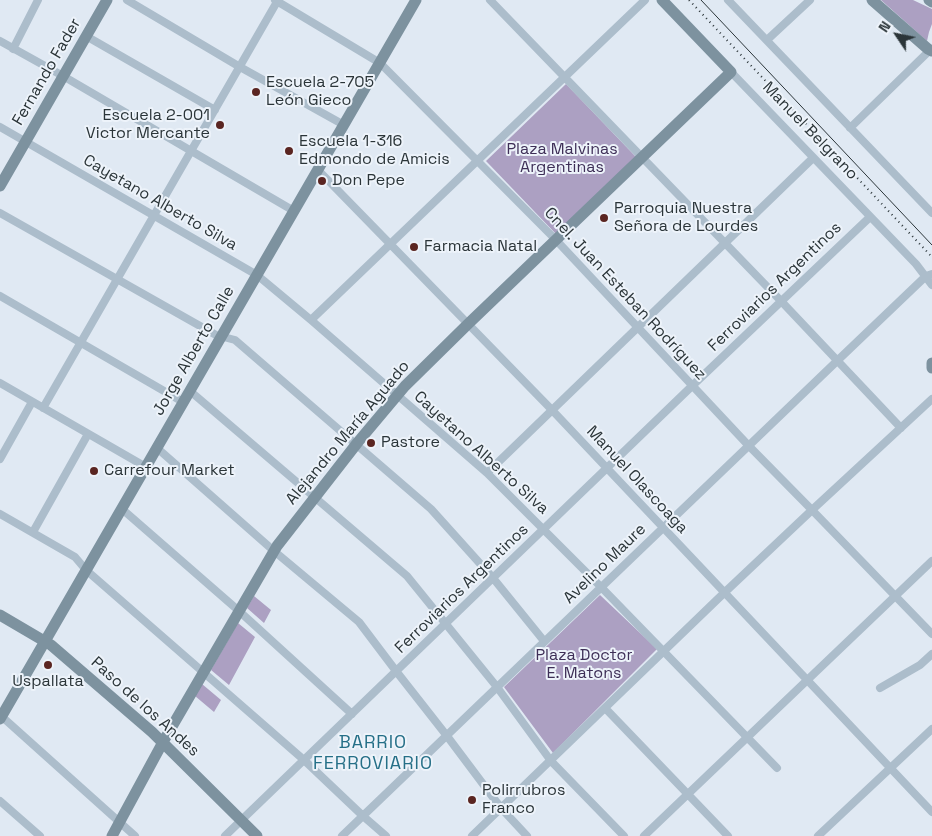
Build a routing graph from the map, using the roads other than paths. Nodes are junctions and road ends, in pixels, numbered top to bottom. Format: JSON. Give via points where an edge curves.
{"nodes":[{"id":1,"x":38,"y":0,"type":"edge"},
{"id":2,"x":107,"y":0,"type":"edge"},
{"id":3,"x":127,"y":0,"type":"edge"},
{"id":4,"x":277,"y":0,"type":"edge"},
{"id":5,"x":416,"y":0,"type":"edge"},
{"id":6,"x":490,"y":0,"type":"edge"},
{"id":7,"x":644,"y":0,"type":"edge"},
{"id":8,"x":662,"y":0,"type":"edge"},
{"id":9,"x":728,"y":0,"type":"edge"},
{"id":10,"x":810,"y":0,"type":"edge"},
{"id":11,"x":872,"y":0,"type":"edge"},
{"id":12,"x":929,"y":0,"type":"edge"},
{"id":13,"x":932,"y":2,"type":"edge"},
{"id":14,"x":86,"y":36,"type":"junction"},
{"id":15,"x":767,"y":40,"type":"junction"},
{"id":16,"x":0,"y":42,"type":"edge"},
{"id":17,"x":13,"y":48,"type":"junction"},
{"id":18,"x":931,"y":51,"type":"edge"},
{"id":19,"x":380,"y":63,"type":"junction"},
{"id":20,"x":240,"y":67,"type":"junction"},
{"id":21,"x":731,"y":72,"type":"junction"},
{"id":22,"x":63,"y":76,"type":"junction"},
{"id":23,"x":564,"y":77,"type":"junction"},
{"id":24,"x":215,"y":110,"type":"junction"},
{"id":25,"x":344,"y":125,"type":"junction"},
{"id":26,"x":0,"y":127,"type":"edge"},
{"id":27,"x":850,"y":128,"type":"junction"},
{"id":28,"x":26,"y":141,"type":"junction"},
{"id":29,"x":191,"y":151,"type":"junction"},
{"id":30,"x":642,"y":158,"type":"junction"},
{"id":31,"x":813,"y":158,"type":"junction"},
{"id":32,"x":478,"y":161,"type":"junction"},
{"id":33,"x":318,"y":170,"type":"junction"},
{"id":34,"x":0,"y":186,"type":"edge"},
{"id":35,"x":294,"y":211,"type":"junction"},
{"id":36,"x":0,"y":213,"type":"edge"},
{"id":37,"x":932,"y":213,"type":"edge"},
{"id":38,"x":154,"y":215,"type":"junction"},
{"id":39,"x":870,"y":217,"type":"junction"},
{"id":40,"x":556,"y":240,"type":"junction"},
{"id":41,"x":390,"y":244,"type":"junction"},
{"id":42,"x":724,"y":244,"type":"junction"},
{"id":43,"x":257,"y":275,"type":"junction"},
{"id":44,"x":929,"y":275,"type":"edge"},
{"id":45,"x":117,"y":279,"type":"junction"},
{"id":46,"x":932,"y":285,"type":"edge"},
{"id":47,"x":0,"y":296,"type":"edge"},
{"id":48,"x":780,"y":301,"type":"junction"},
{"id":49,"x":311,"y":320,"type":"junction"},
{"id":50,"x":468,"y":324,"type":"junction"},
{"id":51,"x":638,"y":327,"type":"junction"},
{"id":52,"x":221,"y":337,"type":"junction"},
{"id":53,"x":81,"y":342,"type":"junction"},
{"id":54,"x":837,"y":360,"type":"junction"},
{"id":55,"x":932,"y":363,"type":"edge"},
{"id":56,"x":932,"y":368,"type":"edge"},
{"id":57,"x":0,"y":383,"type":"edge"},
{"id":58,"x":692,"y":386,"type":"junction"},
{"id":59,"x":190,"y":391,"type":"junction"},
{"id":60,"x":397,"y":395,"type":"junction"},
{"id":61,"x":932,"y":399,"type":"edge"},
{"id":62,"x":32,"y":402,"type":"junction"},
{"id":63,"x":183,"y":402,"type":"junction"},
{"id":64,"x":43,"y":408,"type":"junction"},
{"id":65,"x":552,"y":410,"type":"junction"},
{"id":66,"x":900,"y":428,"type":"junction"},
{"id":67,"x":88,"y":434,"type":"junction"},
{"id":68,"x":356,"y":445,"type":"junction"},
{"id":69,"x":748,"y":445,"type":"junction"},
{"id":70,"x":157,"y":448,"type":"junction"},
{"id":71,"x":0,"y":459,"type":"edge"},
{"id":72,"x":146,"y":467,"type":"junction"},
{"id":73,"x":607,"y":468,"type":"junction"},
{"id":74,"x":487,"y":473,"type":"junction"},
{"id":75,"x":314,"y":497,"type":"junction"},
{"id":76,"x":122,"y":509,"type":"junction"},
{"id":77,"x":812,"y":510,"type":"junction"},
{"id":78,"x":0,"y":514,"type":"edge"},
{"id":79,"x":662,"y":528,"type":"junction"},
{"id":80,"x":544,"y":529,"type":"junction"},
{"id":81,"x":33,"y":532,"type":"junction"},
{"id":82,"x":274,"y":550,"type":"junction"},
{"id":83,"x":932,"y":561,"type":"edge"},
{"id":84,"x":86,"y":570,"type":"junction"},
{"id":85,"x":493,"y":578,"type":"junction"},
{"id":86,"x":601,"y":587,"type":"junction"},
{"id":87,"x":724,"y":593,"type":"junction"},
{"id":88,"x":896,"y":596,"type":"junction"},
{"id":89,"x":238,"y":611,"type":"junction"},
{"id":90,"x":0,"y":615,"type":"edge"},
{"id":91,"x":446,"y":623,"type":"junction"},
{"id":92,"x":932,"y":634,"type":"edge"},
{"id":93,"x":45,"y":641,"type":"junction"},
{"id":94,"x":544,"y":641,"type":"junction"},
{"id":95,"x":663,"y":652,"type":"junction"},
{"id":96,"x":932,"y":654,"type":"edge"},
{"id":97,"x":396,"y":671,"type":"junction"},
{"id":98,"x":203,"y":673,"type":"junction"},
{"id":99,"x":808,"y":680,"type":"junction"},
{"id":100,"x":497,"y":687,"type":"junction"},
{"id":101,"x":880,"y":688,"type":"dead end"},
{"id":102,"x":605,"y":708,"type":"junction"},
{"id":103,"x":352,"y":714,"type":"junction"},
{"id":104,"x":0,"y":717,"type":"edge"},
{"id":105,"x":932,"y":729,"type":"edge"},
{"id":106,"x":448,"y":736,"type":"junction"},
{"id":107,"x":747,"y":738,"type":"junction"},
{"id":108,"x":162,"y":742,"type":"junction"},
{"id":109,"x":304,"y":760,"type":"junction"},
{"id":110,"x":551,"y":761,"type":"junction"},
{"id":111,"x":777,"y":768,"type":"dead end"},
{"id":112,"x":890,"y":768,"type":"junction"},
{"id":113,"x":688,"y":794,"type":"junction"},
{"id":114,"x":0,"y":801,"type":"edge"},
{"id":115,"x":501,"y":808,"type":"junction"},
{"id":116,"x":932,"y":812,"type":"edge"},
{"id":117,"x":363,"y":816,"type":"junction"},
{"id":118,"x":242,"y":820,"type":"junction"},
{"id":119,"x":120,"y":822,"type":"junction"},
{"id":120,"x":40,"y":836,"type":"edge"},
{"id":121,"x":112,"y":836,"type":"edge"},
{"id":122,"x":135,"y":836,"type":"edge"},
{"id":123,"x":225,"y":836,"type":"edge"},
{"id":124,"x":257,"y":836,"type":"edge"},
{"id":125,"x":342,"y":836,"type":"edge"},
{"id":126,"x":386,"y":836,"type":"edge"},
{"id":127,"x":472,"y":836,"type":"edge"},
{"id":128,"x":527,"y":836,"type":"edge"},
{"id":129,"x":624,"y":836,"type":"edge"},
{"id":130,"x":644,"y":836,"type":"edge"},
{"id":131,"x":728,"y":836,"type":"edge"},
{"id":132,"x":818,"y":836,"type":"edge"}],
"edges":[{"from":1,"to":17,"type":"street"},
{"from":2,"to":14,"type":"street","name":"Fernando Fader"},
{"from":3,"to":20,"type":"street"},
{"from":4,"to":19,"type":"street","name":"Cnel. Juan Esteban Rodríguez"},
{"from":4,"to":20,"type":"street"},
{"from":5,"to":19,"type":"street","name":"Jorge Alberto Calle"},
{"from":6,"to":23,"type":"street"},
{"from":7,"to":23,"type":"street"},
{"from":8,"to":21,"type":"street","name":"Manuel Belgrano"},
{"from":9,"to":15,"type":"street","name":"Manuel Belgrano"},
{"from":10,"to":15,"type":"street"},
{"from":11,"to":18,"type":"street"},
{"from":12,"to":13,"type":"street"},
{"from":14,"to":22,"type":"street","name":"Fernando Fader"},
{"from":14,"to":24,"type":"street"},
{"from":15,"to":27,"type":"street","name":"Manuel Belgrano"},
{"from":16,"to":17,"type":"street"},
{"from":17,"to":22,"type":"street"},
{"from":18,"to":27,"type":"street"},
{"from":19,"to":25,"type":"street","name":"Jorge Alberto Calle"},
{"from":19,"to":32,"type":"street","name":"Cnel. Juan Esteban Rodríguez"},
{"from":20,"to":24,"type":"street"},
{"from":20,"to":25,"type":"street"},
{"from":21,"to":30,"type":"street","name":"Alejandro María Aguado"},
{"from":21,"to":31,"type":"street","name":"Manuel Belgrano"},
{"from":22,"to":28,"type":"street","name":"Fernando Fader"},
{"from":22,"to":29,"type":"street"},
{"from":23,"to":30,"type":"street"},
{"from":23,"to":32,"type":"street"},
{"from":24,"to":29,"type":"street"},
{"from":25,"to":33,"type":"street","name":"Jorge Alberto Calle"},
{"from":26,"to":28,"type":"street","name":"Cayetano Alberto Silva"},
{"from":27,"to":37,"type":"street","name":"Manuel Belgrano"},
{"from":28,"to":34,"type":"street","name":"Fernando Fader"},
{"from":28,"to":38,"type":"street","name":"Cayetano Alberto Silva"},
{"from":29,"to":35,"type":"street"},
{"from":29,"to":38,"type":"street"},
{"from":30,"to":40,"type":"street","name":"Alejandro María Aguado"},
{"from":30,"to":42,"type":"street"},
{"from":31,"to":39,"type":"street","name":"Manuel Belgrano"},
{"from":31,"to":42,"type":"street"},
{"from":32,"to":40,"type":"street","name":"Cnel. Juan Esteban Rodríguez"},
{"from":32,"to":41,"type":"street"},
{"from":33,"to":35,"type":"street","name":"Jorge Alberto Calle"},
{"from":33,"to":41,"type":"street","name":"Manuel Olascoaga"},
{"from":35,"to":43,"type":"street","name":"Jorge Alberto Calle"},
{"from":36,"to":45,"type":"street"},
{"from":38,"to":43,"type":"street","name":"Cayetano Alberto Silva"},
{"from":38,"to":45,"type":"street"},
{"from":39,"to":44,"type":"street","name":"Manuel Belgrano"},
{"from":39,"to":48,"type":"street","name":"Ferroviarios Argentinos"},
{"from":40,"to":50,"type":"street","name":"Alejandro María Aguado"},
{"from":40,"to":51,"type":"street","name":"Cnel. Juan Esteban Rodríguez"},
{"from":41,"to":49,"type":"street"},
{"from":41,"to":50,"type":"street","name":"Manuel Olascoaga"},
{"from":42,"to":48,"type":"street"},
{"from":42,"to":51,"type":"street"},
{"from":43,"to":49,"type":"street","name":"Cayetano Alberto Silva"},
{"from":43,"to":52,"type":"street","name":"Jorge Alberto Calle"},
{"from":44,"to":46,"type":"street","name":"Manuel Belgrano"},
{"from":44,"to":54,"type":"street","name":"Avelino Maure"},
{"from":45,"to":52,"type":"street"},
{"from":45,"to":53,"type":"street"},
{"from":47,"to":53,"type":"street"},
{"from":48,"to":54,"type":"street"},
{"from":48,"to":58,"type":"street","name":"Ferroviarios Argentinos"},
{"from":49,"to":60,"type":"street","name":"Cayetano Alberto Silva"},
{"from":50,"to":60,"type":"street","name":"Alejandro María Aguado"},
{"from":50,"to":65,"type":"street","name":"Manuel Olascoaga"},
{"from":51,"to":58,"type":"street","name":"Cnel. Juan Esteban Rodríguez"},
{"from":51,"to":65,"type":"street"},
{"from":52,"to":59,"type":"street","name":"Jorge Alberto Calle"},
{"from":52,"to":68,"type":"street","via":[[235,340]]},
{"from":53,"to":63,"type":"street"},
{"from":53,"to":64,"type":"street"},
{"from":54,"to":66,"type":"street"},
{"from":54,"to":69,"type":"street","name":"Avelino Maure"},
{"from":55,"to":56,"type":"street"},
{"from":57,"to":62,"type":"street"},
{"from":58,"to":69,"type":"street","name":"Cnel. Juan Esteban Rodríguez"},
{"from":58,"to":73,"type":"street","name":"Ferroviarios Argentinos"},
{"from":59,"to":63,"type":"street","name":"Jorge Alberto Calle"},
{"from":59,"to":75,"type":"street"},
{"from":60,"to":68,"type":"street","name":"Alejandro María Aguado"},
{"from":60,"to":74,"type":"street","name":"Cayetano Alberto Silva"},
{"from":61,"to":66,"type":"street"},
{"from":62,"to":64,"type":"street"},
{"from":62,"to":71,"type":"street"},
{"from":63,"to":70,"type":"street","name":"Jorge Alberto Calle"},
{"from":64,"to":67,"type":"street"},
{"from":65,"to":73,"type":"street","name":"Manuel Olascoaga"},
{"from":65,"to":74,"type":"street"},
{"from":66,"to":77,"type":"street"},
{"from":67,"to":72,"type":"street"},
{"from":67,"to":81,"type":"street"},
{"from":68,"to":75,"type":"street","name":"Alejandro María Aguado"},
{"from":68,"to":85,"type":"street","via":[[431,509]]},
{"from":69,"to":77,"type":"street","name":"Cnel. Juan Esteban Rodríguez"},
{"from":69,"to":79,"type":"street","name":"Avelino Maure"},
{"from":70,"to":72,"type":"street","name":"Jorge Alberto Calle"},
{"from":70,"to":82,"type":"street"},
{"from":72,"to":76,"type":"street","name":"Jorge Alberto Calle"},
{"from":73,"to":79,"type":"street","name":"Manuel Olascoaga"},
{"from":73,"to":80,"type":"street","name":"Ferroviarios Argentinos"},
{"from":74,"to":80,"type":"street","name":"Cayetano Alberto Silva"},
{"from":75,"to":82,"type":"street","name":"Alejandro María Aguado"},
{"from":75,"to":91,"type":"street","via":[[401,570]]},
{"from":76,"to":84,"type":"street","name":"Jorge Alberto Calle"},
{"from":76,"to":89,"type":"street"},
{"from":77,"to":87,"type":"street"},
{"from":77,"to":88,"type":"street","name":"Cnel. Juan Esteban Rodríguez"},
{"from":78,"to":81,"type":"street"},
{"from":79,"to":86,"type":"street","name":"Avelino Maure"},
{"from":79,"to":87,"type":"street","name":"Manuel Olascoaga"},
{"from":80,"to":85,"type":"street","name":"Ferroviarios Argentinos"},
{"from":80,"to":86,"type":"street","name":"Cayetano Alberto Silva"},
{"from":81,"to":84,"type":"street","via":[[75,557]]},
{"from":82,"to":89,"type":"street","name":"Alejandro María Aguado"},
{"from":82,"to":97,"type":"street","via":[[359,622]]},
{"from":83,"to":88,"type":"street"},
{"from":84,"to":93,"type":"street","name":"Jorge Alberto Calle"},
{"from":84,"to":98,"type":"street"},
{"from":85,"to":91,"type":"street","name":"Ferroviarios Argentinos"},
{"from":85,"to":94,"type":"street"},
{"from":86,"to":94,"type":"street","name":"Avelino Maure"},
{"from":86,"to":95,"type":"street","name":"Cayetano Alberto Silva"},
{"from":87,"to":95,"type":"street"},
{"from":87,"to":99,"type":"street","name":"Manuel Olascoaga"},
{"from":88,"to":92,"type":"street","name":"Cnel. Juan Esteban Rodríguez"},
{"from":88,"to":99,"type":"street"},
{"from":89,"to":98,"type":"street","name":"Alejandro María Aguado"},
{"from":89,"to":103,"type":"street"},
{"from":90,"to":93,"type":"street","name":"Paso de los Andes"},
{"from":91,"to":97,"type":"street","name":"Ferroviarios Argentinos"},
{"from":91,"to":100,"type":"street"},
{"from":93,"to":104,"type":"street","name":"Jorge Alberto Calle"},
{"from":93,"to":108,"type":"street","name":"Paso de los Andes"},
{"from":94,"to":100,"type":"street","name":"Avelino Maure"},
{"from":95,"to":102,"type":"street"},
{"from":95,"to":107,"type":"street","name":"Cayetano Alberto Silva"},
{"from":96,"to":101,"type":"street","via":[[920,665]]},
{"from":97,"to":103,"type":"street","name":"Ferroviarios Argentinos"},
{"from":97,"to":106,"type":"street"},
{"from":98,"to":108,"type":"street","name":"Alejandro María Aguado"},
{"from":98,"to":109,"type":"street"},
{"from":99,"to":107,"type":"street"},
{"from":99,"to":112,"type":"street","name":"Manuel Olascoaga"},
{"from":100,"to":106,"type":"street","name":"Avelino Maure"},
{"from":100,"to":110,"type":"street"},
{"from":102,"to":110,"type":"street"},
{"from":102,"to":113,"type":"street"},
{"from":103,"to":109,"type":"street","name":"Ferroviarios Argentinos"},
{"from":104,"to":119,"type":"street"},
{"from":105,"to":112,"type":"street"},
{"from":106,"to":115,"type":"street"},
{"from":106,"to":117,"type":"street","name":"Avelino Maure"},
{"from":107,"to":111,"type":"street","name":"Cayetano Alberto Silva"},
{"from":107,"to":113,"type":"street"},
{"from":108,"to":118,"type":"street","name":"Paso de los Andes"},
{"from":108,"to":119,"type":"street","name":"Alejandro María Aguado"},
{"from":109,"to":117,"type":"street"},
{"from":109,"to":118,"type":"street","name":"Ferroviarios Argentinos"},
{"from":110,"to":115,"type":"street"},
{"from":110,"to":129,"type":"street"},
{"from":112,"to":116,"type":"street","name":"Manuel Olascoaga"},
{"from":112,"to":132,"type":"street"},
{"from":113,"to":130,"type":"street"},
{"from":113,"to":131,"type":"street"},
{"from":114,"to":120,"type":"street"},
{"from":115,"to":127,"type":"street"},
{"from":115,"to":128,"type":"street"},
{"from":117,"to":125,"type":"street","name":"Avelino Maure"},
{"from":117,"to":126,"type":"street"},
{"from":118,"to":123,"type":"street","name":"Ferroviarios Argentinos"},
{"from":118,"to":124,"type":"street","name":"Paso de los Andes"},
{"from":119,"to":121,"type":"street","name":"Alejandro María Aguado"},
{"from":119,"to":122,"type":"street"}]}
